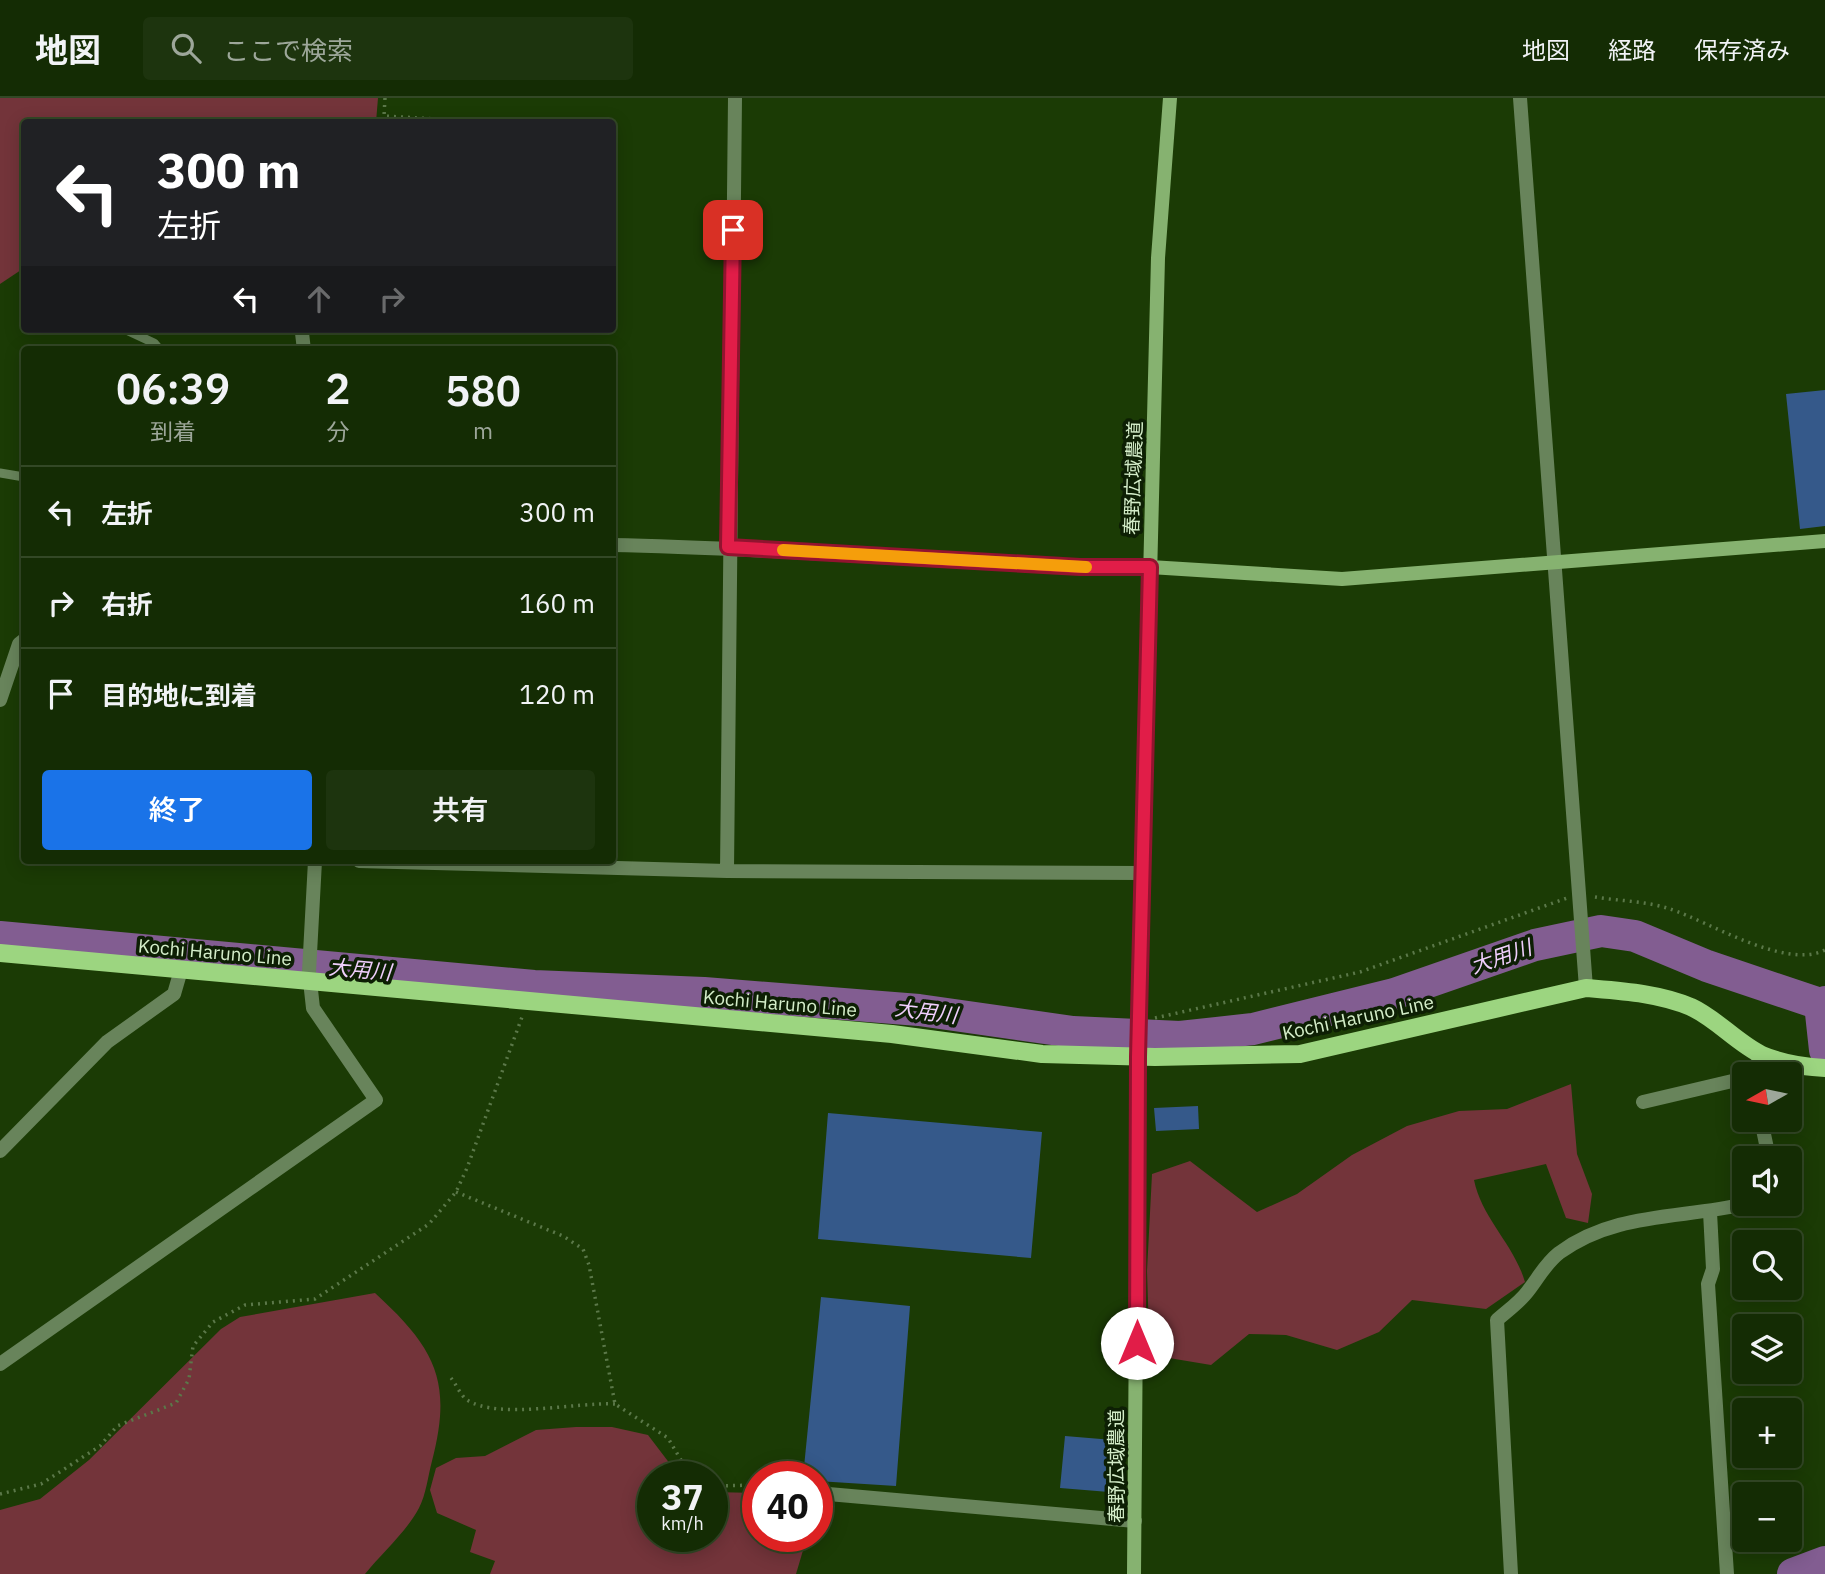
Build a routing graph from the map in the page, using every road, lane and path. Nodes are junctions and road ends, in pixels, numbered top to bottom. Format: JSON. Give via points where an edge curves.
{"nodes":[{"id":1,"x":386,"y":98,"type":"edge"},
{"id":2,"x":735,"y":98,"type":"edge"},
{"id":3,"x":1170,"y":98,"type":"edge"},
{"id":4,"x":1520,"y":98,"type":"edge"},
{"id":5,"x":436,"y":119,"type":"edge"},
{"id":6,"x":133,"y":333,"type":"edge"},
{"id":7,"x":157,"y":346,"type":"edge"},
{"id":8,"x":0,"y":473,"type":"edge"},
{"id":9,"x":21,"y":476,"type":"edge"},
{"id":10,"x":1825,"y":541,"type":"edge"},
{"id":11,"x":616,"y":545,"type":"edge"},
{"id":12,"x":728,"y":547,"type":"junction"},
{"id":13,"x":1554,"y":560,"type":"junction"},
{"id":14,"x":1150,"y":567,"type":"junction"},
{"id":15,"x":21,"y":642,"type":"edge"},
{"id":16,"x":0,"y":700,"type":"edge"},
{"id":17,"x":315,"y":864,"type":"edge"},
{"id":18,"x":469,"y":864,"type":"edge"},
{"id":19,"x":727,"y":871,"type":"junction"},
{"id":20,"x":1143,"y":873,"type":"junction"},
{"id":21,"x":1577,"y":898,"type":"junction"},
{"id":22,"x":1825,"y":950,"type":"edge"},
{"id":23,"x":0,"y":953,"type":"edge"},
{"id":24,"x":181,"y":970,"type":"junction"},
{"id":25,"x":309,"y":976,"type":"junction"},
{"id":26,"x":1586,"y":988,"type":"junction"},
{"id":27,"x":527,"y":1001,"type":"junction"},
{"id":28,"x":1139,"y":1021,"type":"junction"},
{"id":29,"x":1761,"y":1054,"type":"junction"},
{"id":30,"x":1138,"y":1057,"type":"junction"},
{"id":31,"x":1757,"y":1062,"type":"edge"},
{"id":32,"x":1825,"y":1068,"type":"edge"},
{"id":33,"x":1732,"y":1081,"type":"edge"},
{"id":34,"x":1643,"y":1102,"type":"dead end"},
{"id":35,"x":0,"y":1151,"type":"edge"},
{"id":36,"x":456,"y":1192,"type":"junction"},
{"id":37,"x":1732,"y":1207,"type":"edge"},
{"id":38,"x":1710,"y":1212,"type":"junction"},
{"id":39,"x":0,"y":1364,"type":"edge"},
{"id":40,"x":451,"y":1378,"type":"dead end"},
{"id":41,"x":615,"y":1404,"type":"junction"},
{"id":42,"x":682,"y":1461,"type":"edge"},
{"id":43,"x":0,"y":1494,"type":"edge"},
{"id":44,"x":833,"y":1494,"type":"edge"},
{"id":45,"x":1135,"y":1521,"type":"junction"},
{"id":46,"x":1134,"y":1574,"type":"edge"},
{"id":47,"x":1511,"y":1574,"type":"edge"},
{"id":48,"x":1727,"y":1574,"type":"edge"}],
"edges":[{"from":1,"to":5,"type":"path","via":[[384,116]]},
{"from":2,"to":12,"type":"street"},
{"from":3,"to":14,"type":"street","name":"春野広域農道","via":[[1158,258]]},
{"from":4,"to":13,"type":"street"},
{"from":6,"to":7,"type":"lane"},
{"from":8,"to":9,"type":"lane"},
{"from":10,"to":13,"type":"street"},
{"from":11,"to":12,"type":"street"},
{"from":12,"to":14,"type":"street"},
{"from":12,"to":19,"type":"street"},
{"from":13,"to":14,"type":"street","via":[[1342,579]]},
{"from":13,"to":21,"type":"street"},
{"from":14,"to":20,"type":"street","name":"春野広域農道"},
{"from":15,"to":16,"type":"street"},
{"from":17,"to":25,"type":"street"},
{"from":18,"to":19,"type":"street"},
{"from":19,"to":20,"type":"street"},
{"from":20,"to":28,"type":"street","name":"春野広域農道"},
{"from":21,"to":22,"type":"path","via":[[1669,908],[1764,949],[1815,955]]},
{"from":21,"to":26,"type":"street"},
{"from":21,"to":28,"type":"path","via":[[1360,972]]},
{"from":23,"to":24,"type":"main road","name":"Kochi Haruno Line"},
{"from":24,"to":25,"type":"main road","name":"Kochi Haruno Line"},
{"from":24,"to":35,"type":"street","via":[[174,994],[107,1042]]},
{"from":25,"to":27,"type":"main road","name":"Kochi Haruno Line"},
{"from":25,"to":39,"type":"street","via":[[313,1008],[376,1100]]},
{"from":26,"to":29,"type":"main road","name":"Kochi Haruno Line","via":[[1627,991],[1691,1007]]},
{"from":26,"to":30,"type":"main road","name":"Kochi Haruno Line","via":[[1300,1054]]},
{"from":27,"to":30,"type":"main road","name":"Kochi Haruno Line","via":[[892,1034],[1042,1054]]},
{"from":27,"to":36,"type":"path","via":[[488,1116]]},
{"from":28,"to":30,"type":"street","name":"春野広域農道"},
{"from":29,"to":31,"type":"street"},
{"from":29,"to":32,"type":"main road","name":"Kochi Haruno Line","via":[[1803,1067]]},
{"from":30,"to":45,"type":"street","name":"春野広域農道"},
{"from":33,"to":34,"type":"street"},
{"from":36,"to":41,"type":"path","via":[[563,1236],[583,1249]]},
{"from":36,"to":43,"type":"path","via":[[429,1224],[315,1299],[244,1305],[213,1322],[193,1346],[189,1379],[176,1403],[117,1426],[100,1446],[41,1483]]},
{"from":37,"to":38,"type":"street"},
{"from":38,"to":47,"type":"street","via":[[1627,1221],[1598,1229],[1559,1253],[1497,1321]]},
{"from":38,"to":48,"type":"street","via":[[1713,1269],[1708,1284]]},
{"from":40,"to":41,"type":"path","via":[[466,1400],[502,1411]]},
{"from":41,"to":42,"type":"path","via":[[668,1438]]},
{"from":44,"to":45,"type":"street"},
{"from":45,"to":46,"type":"street","name":"春野広域農道"}]}
